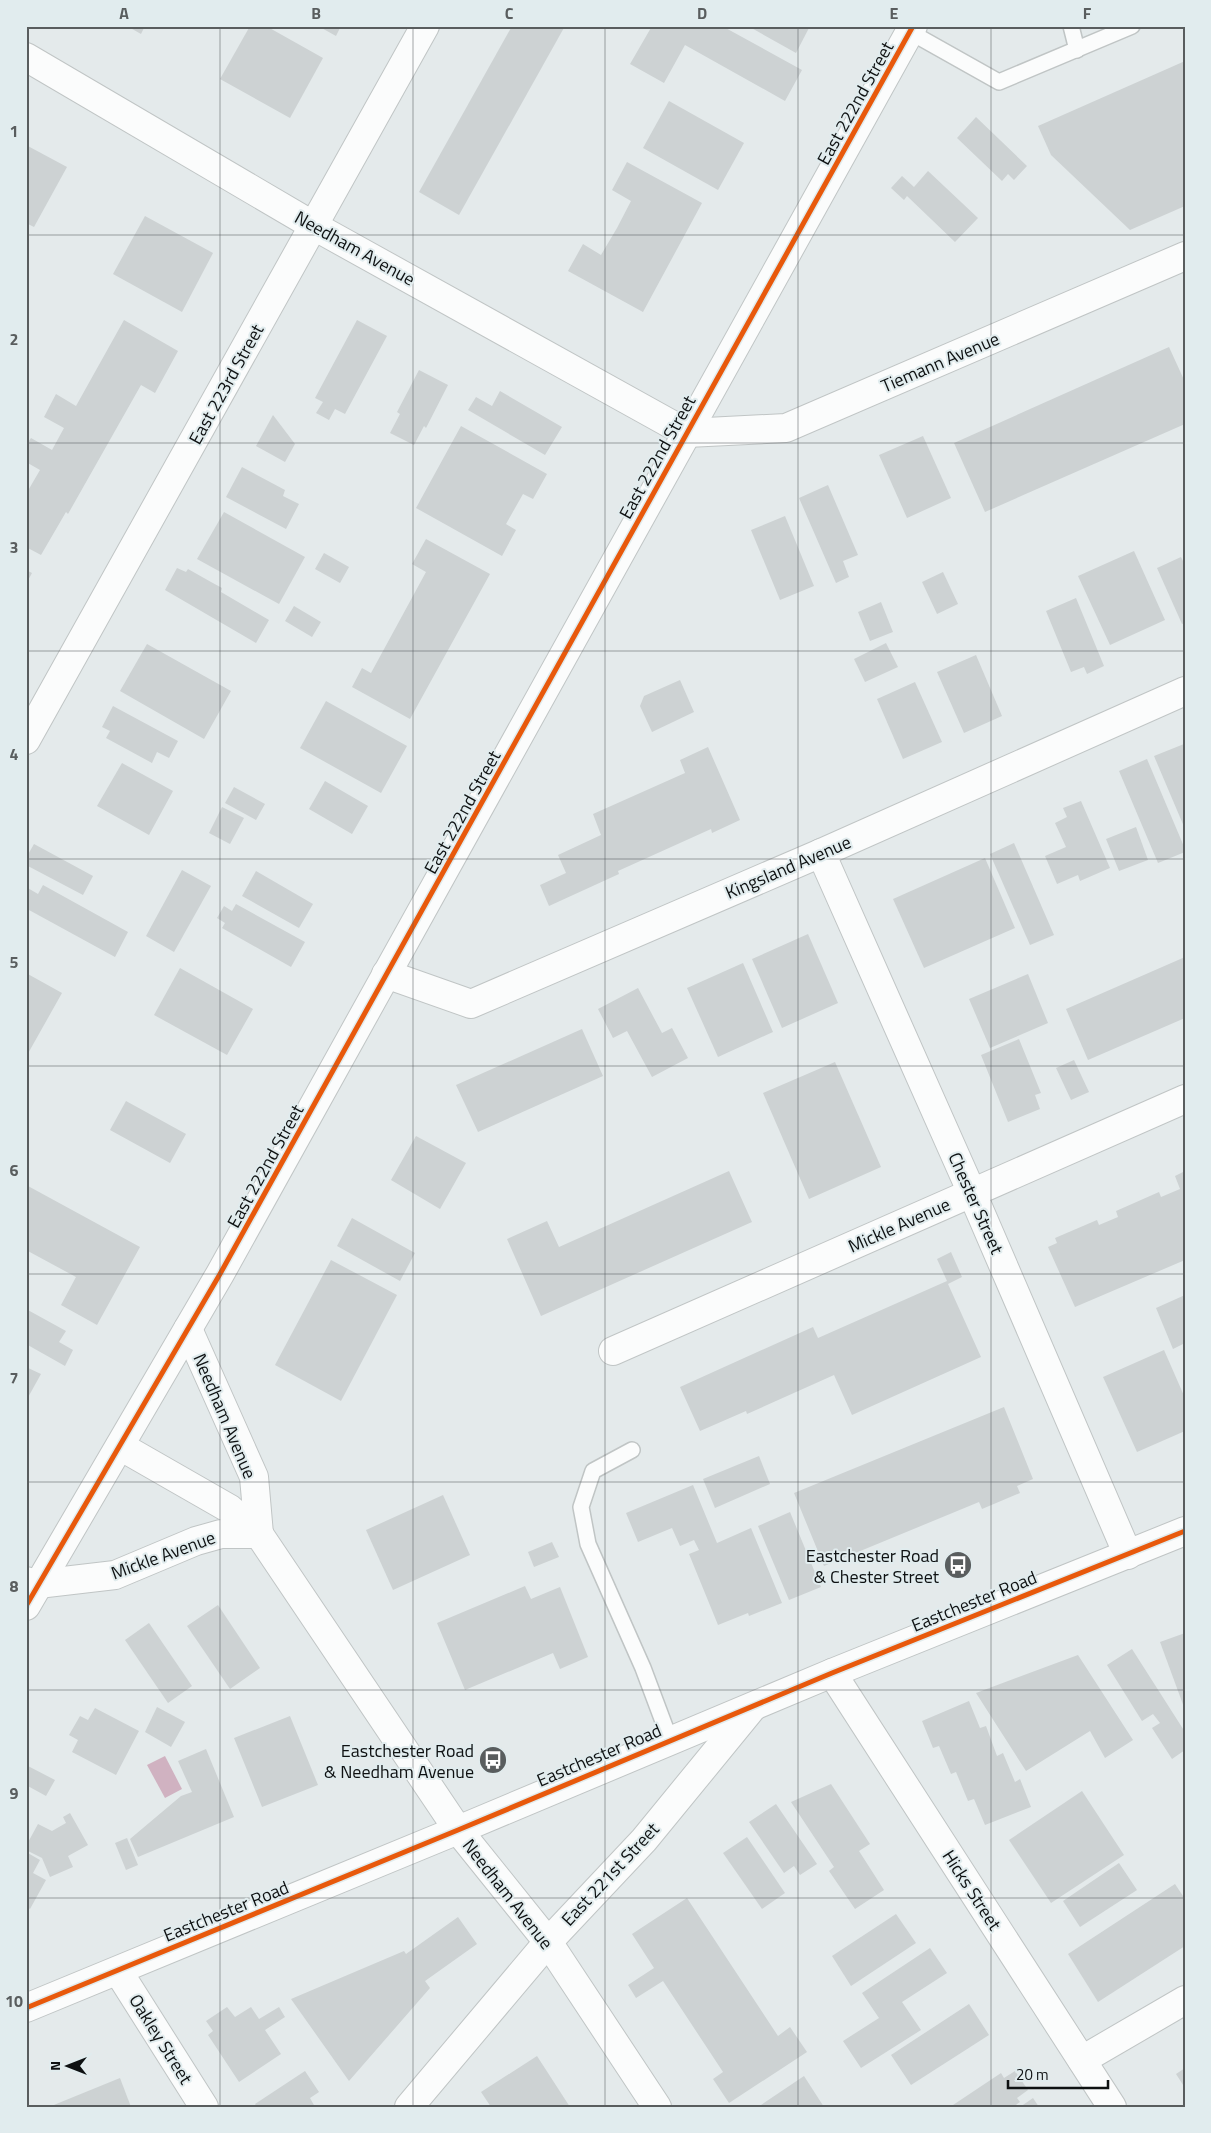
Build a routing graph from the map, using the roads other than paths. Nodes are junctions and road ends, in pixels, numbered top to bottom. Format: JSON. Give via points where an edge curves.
{"nodes":[{"id":1,"x":424,"y":26,"type":"edge"},
{"id":2,"x":1072,"y":26,"type":"edge"},
{"id":3,"x":1132,"y":26,"type":"edge"},
{"id":4,"x":912,"y":29,"type":"edge"},
{"id":5,"x":1077,"y":50,"type":"junction"},
{"id":6,"x":26,"y":57,"type":"edge"},
{"id":7,"x":314,"y":226,"type":"junction"},
{"id":8,"x":1185,"y":256,"type":"edge"},
{"id":9,"x":686,"y":433,"type":"junction"},
{"id":10,"x":1185,"y":691,"type":"edge"},
{"id":11,"x":26,"y":740,"type":"edge"},
{"id":12,"x":821,"y":853,"type":"junction"},
{"id":13,"x":386,"y":974,"type":"junction"},
{"id":14,"x":1185,"y":1099,"type":"edge"},
{"id":15,"x":972,"y":1192,"type":"junction"},
{"id":16,"x":188,"y":1329,"type":"junction"},
{"id":17,"x":613,"y":1351,"type":"dead end"},
{"id":18,"x":120,"y":1446,"type":"junction"},
{"id":19,"x":632,"y":1450,"type":"dead end"},
{"id":20,"x":1185,"y":1531,"type":"edge"},
{"id":21,"x":258,"y":1534,"type":"junction"},
{"id":22,"x":1128,"y":1554,"type":"junction"},
{"id":23,"x":30,"y":1591,"type":"edge"},
{"id":24,"x":832,"y":1673,"type":"junction"},
{"id":25,"x":752,"y":1708,"type":"junction"},
{"id":26,"x":670,"y":1740,"type":"junction"},
{"id":27,"x":458,"y":1830,"type":"junction"},
{"id":28,"x":548,"y":1942,"type":"junction"},
{"id":29,"x":118,"y":1971,"type":"junction"},
{"id":30,"x":1185,"y":2000,"type":"edge"},
{"id":31,"x":26,"y":2008,"type":"edge"},
{"id":32,"x":1082,"y":2060,"type":"junction"},
{"id":33,"x":204,"y":2107,"type":"edge"},
{"id":34,"x":408,"y":2107,"type":"edge"},
{"id":35,"x":656,"y":2107,"type":"edge"},
{"id":36,"x":1112,"y":2107,"type":"edge"}],
"edges":[{"from":1,"to":7,"type":"street","name":"East 223rd Street"},
{"from":2,"to":5,"type":"lane"},
{"from":3,"to":5,"type":"lane"},
{"from":4,"to":5,"type":"lane","via":[[999,82]]},
{"from":4,"to":9,"type":"street","name":"East 222nd Street"},
{"from":6,"to":7,"type":"street","name":"Needham Avenue"},
{"from":7,"to":9,"type":"street","name":"Needham Avenue"},
{"from":7,"to":11,"type":"street","name":"East 223rd Street"},
{"from":8,"to":9,"type":"street","name":"Tiemann Avenue","via":[[786,428]]},
{"from":9,"to":13,"type":"street","name":"East 222nd Street"},
{"from":10,"to":12,"type":"street","name":"Kingsland Avenue"},
{"from":12,"to":13,"type":"street","name":"Kingsland Avenue","via":[[471,1004]]},
{"from":12,"to":15,"type":"street","name":"Chester Street"},
{"from":13,"to":16,"type":"street","name":"East 222nd Street"},
{"from":14,"to":15,"type":"street","name":"Mickle Avenue"},
{"from":15,"to":17,"type":"street","name":"Mickle Avenue"},
{"from":15,"to":22,"type":"street","name":"Chester Street"},
{"from":16,"to":18,"type":"street","name":"East 222nd Street"},
{"from":16,"to":21,"type":"street","name":"Needham Avenue","via":[[254,1477]]},
{"from":18,"to":21,"type":"street","name":"Needham Avenue","via":[[230,1509]]},
{"from":18,"to":23,"type":"street","name":"East 222nd Street"},
{"from":19,"to":26,"type":"lane","via":[[593,1471],[581,1507],[588,1544],[643,1668]]},
{"from":20,"to":22,"type":"street","name":"Eastchester Road"},
{"from":21,"to":23,"type":"street","name":"Mickle Avenue","via":[[221,1534],[115,1575]]},
{"from":21,"to":27,"type":"street","name":"Needham Avenue"},
{"from":22,"to":24,"type":"street","name":"Eastchester Road"},
{"from":24,"to":25,"type":"street","name":"Eastchester Road"},
{"from":24,"to":32,"type":"street","name":"Hicks Street"},
{"from":25,"to":26,"type":"street","name":"Eastchester Road"},
{"from":25,"to":28,"type":"street","name":"East 221st Street","via":[[644,1840]]},
{"from":26,"to":27,"type":"street","name":"Eastchester Road"},
{"from":27,"to":28,"type":"street","name":"Needham Avenue"},
{"from":27,"to":29,"type":"street","name":"Eastchester Road"},
{"from":28,"to":34,"type":"street","name":"East 221st Street"},
{"from":28,"to":35,"type":"street","name":"Needham Avenue"},
{"from":29,"to":31,"type":"street","name":"Eastchester Road"},
{"from":29,"to":33,"type":"street","name":"Oakley Street"},
{"from":30,"to":32,"type":"street"},
{"from":32,"to":36,"type":"street","name":"Hicks Street"}]}
